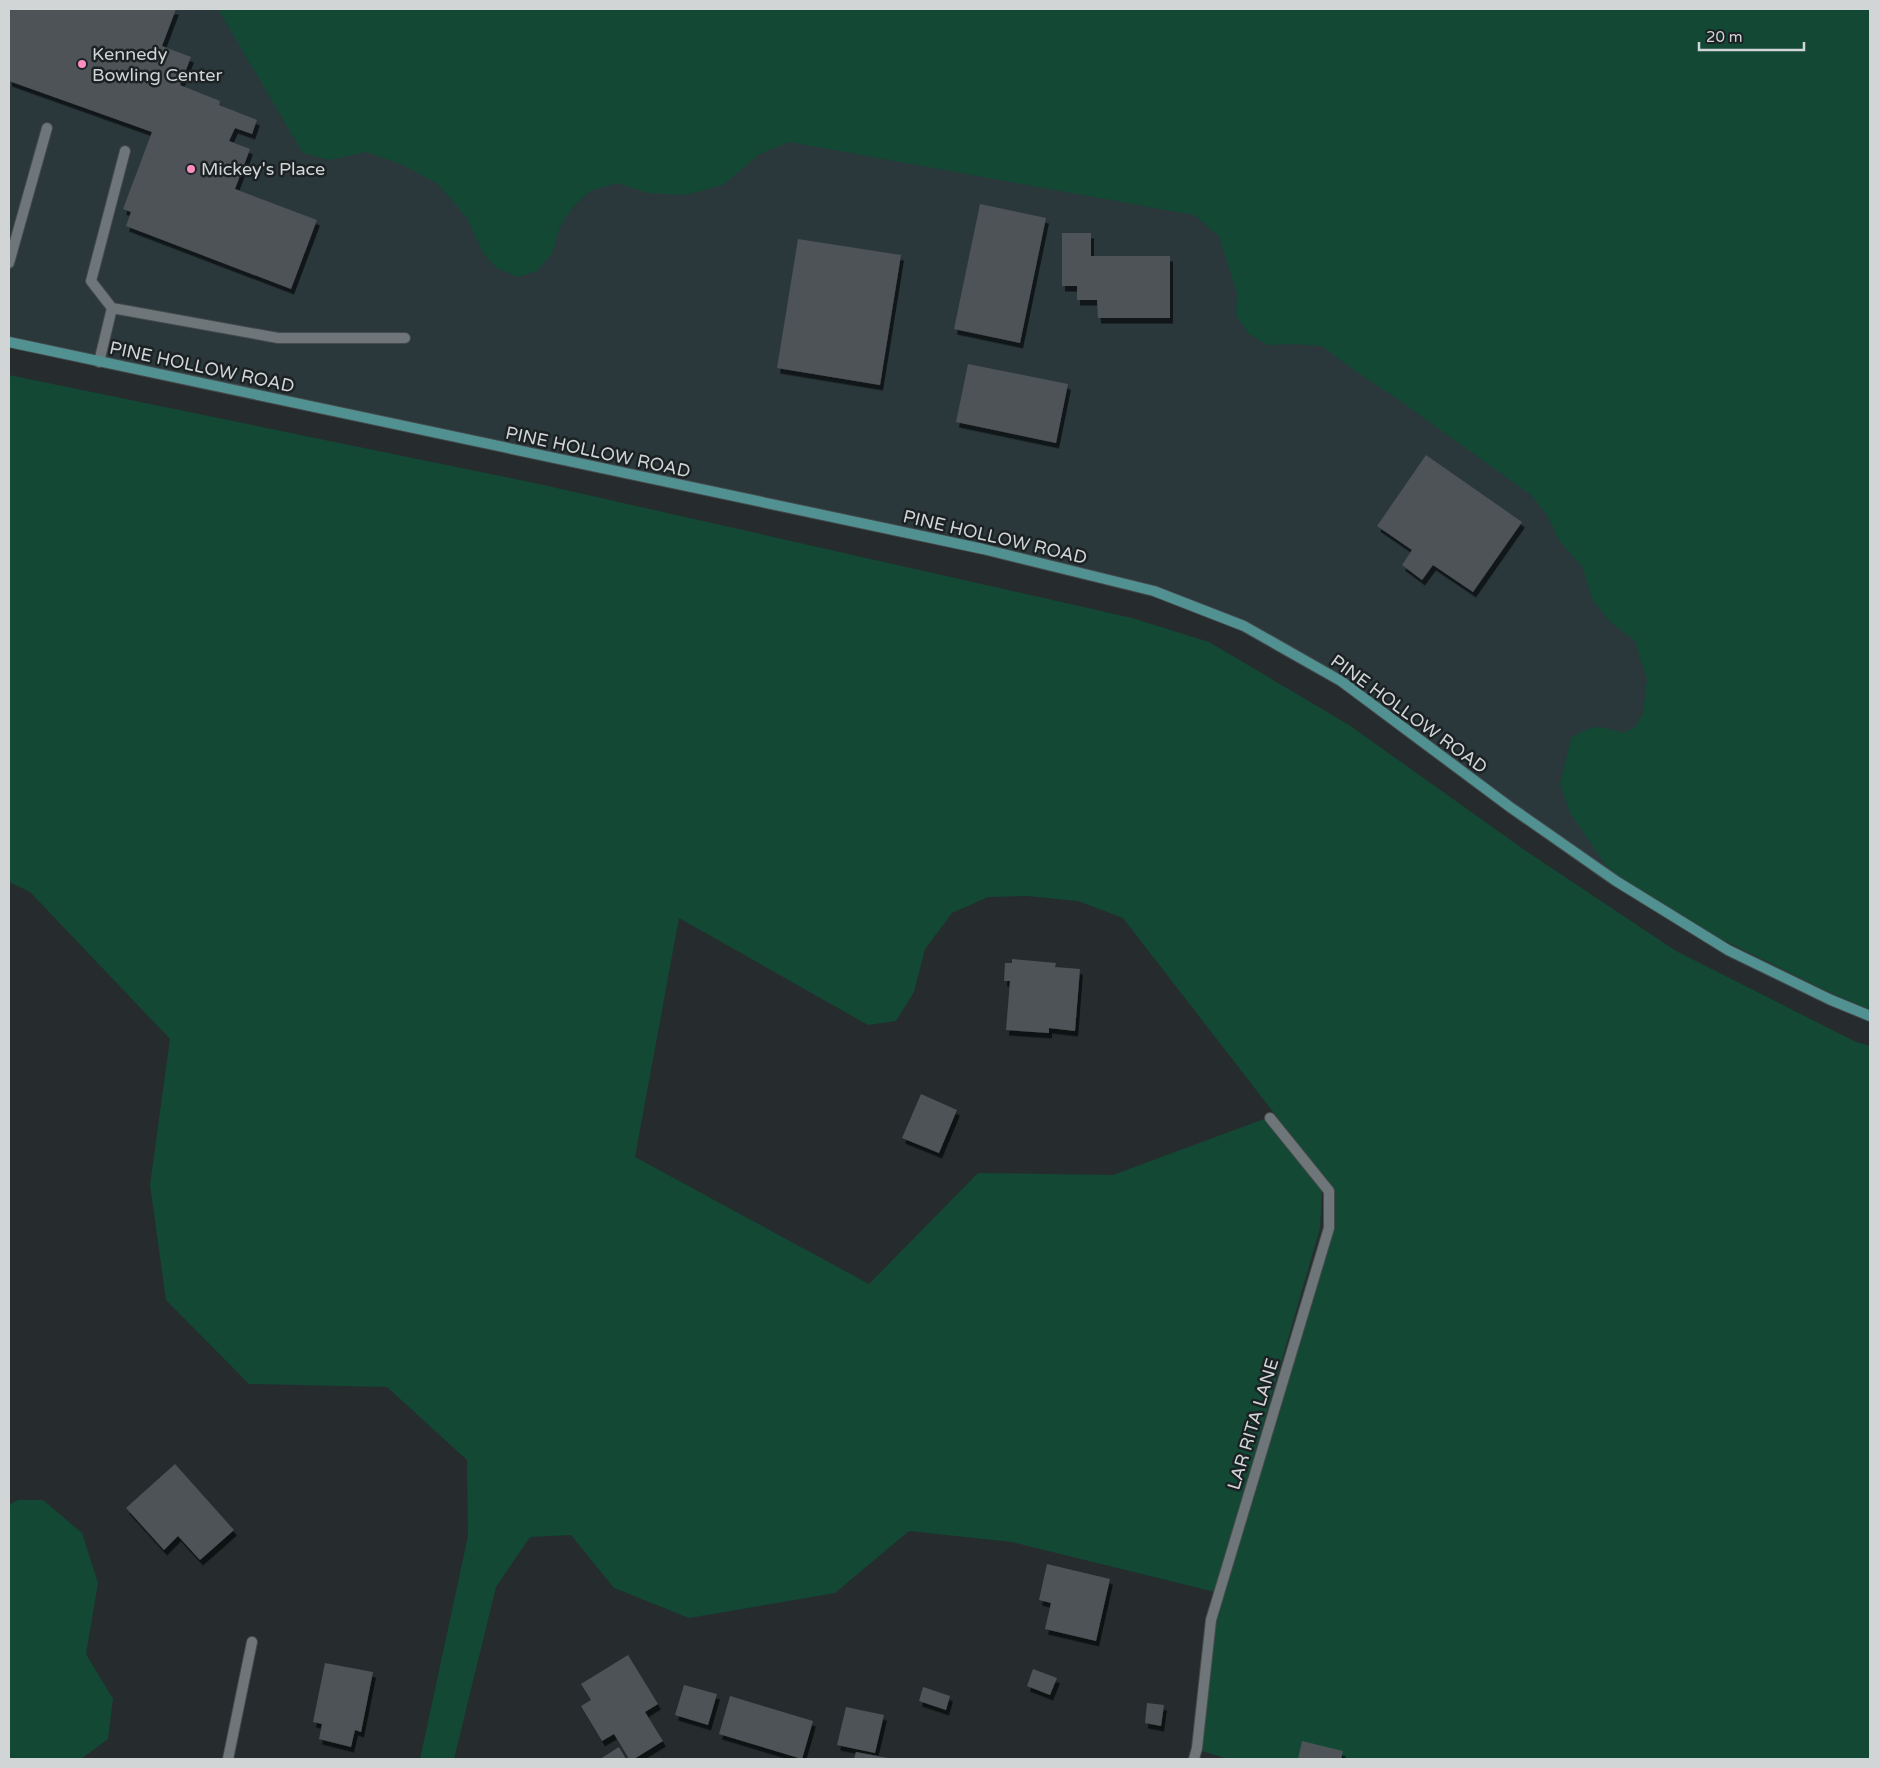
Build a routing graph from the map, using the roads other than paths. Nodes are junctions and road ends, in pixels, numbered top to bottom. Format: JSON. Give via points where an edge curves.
{"nodes":[{"id":1,"x":47,"y":128,"type":"dead end"},
{"id":2,"x":125,"y":151,"type":"dead end"},
{"id":3,"x":9,"y":263,"type":"edge"},
{"id":4,"x":112,"y":308,"type":"junction"},
{"id":5,"x":406,"y":338,"type":"dead end"},
{"id":6,"x":9,"y":342,"type":"edge"},
{"id":7,"x":99,"y":362,"type":"junction"},
{"id":8,"x":1870,"y":1016,"type":"edge"},
{"id":9,"x":1270,"y":1118,"type":"dead end"},
{"id":10,"x":252,"y":1642,"type":"dead end"},
{"id":11,"x":228,"y":1759,"type":"edge"},
{"id":12,"x":1194,"y":1759,"type":"edge"}],
"edges":[{"from":1,"to":3,"type":"street"},
{"from":2,"to":4,"type":"street","via":[[91,281]]},
{"from":4,"to":5,"type":"street","via":[[278,338]]},
{"from":4,"to":7,"type":"street"},
{"from":6,"to":7,"type":"street","name":"PINE HOLLOW ROAD"},
{"from":7,"to":8,"type":"street","name":"PINE HOLLOW ROAD","via":[[983,549],[1154,591],[1244,626],[1341,681],[1616,881],[1728,950]]},
{"from":9,"to":12,"type":"street","name":"LAR RITA LANE","via":[[1329,1191],[1329,1228],[1211,1620],[1198,1748]]},
{"from":10,"to":11,"type":"street"}]}
